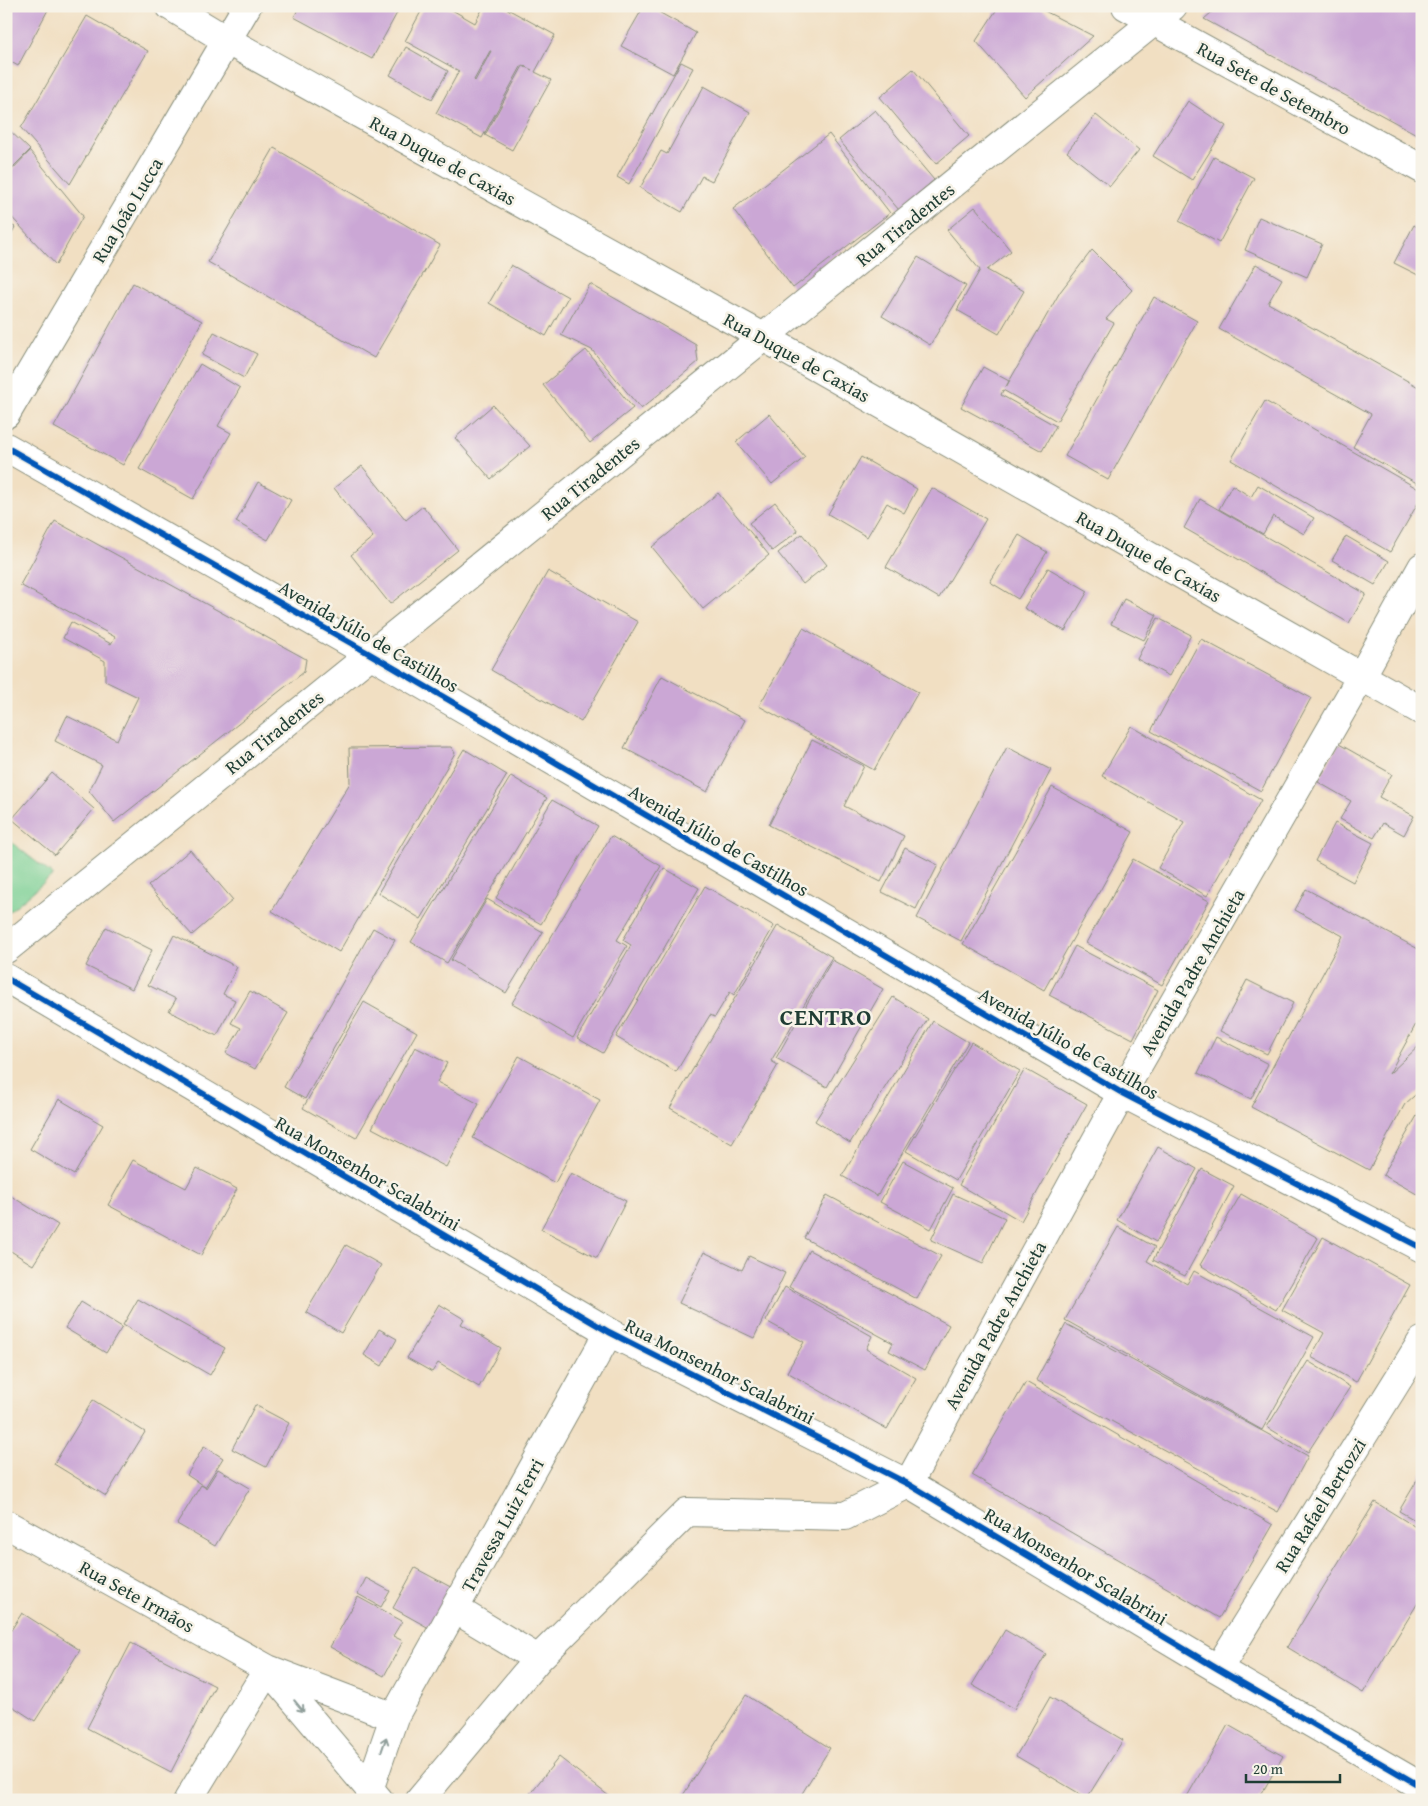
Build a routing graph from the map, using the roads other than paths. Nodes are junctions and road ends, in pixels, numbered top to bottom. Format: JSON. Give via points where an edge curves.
{"nodes":[{"id":1,"x":170,"y":6,"type":"edge"},
{"id":2,"x":247,"y":6,"type":"edge"},
{"id":3,"x":1126,"y":6,"type":"edge"},
{"id":4,"x":1164,"y":14,"type":"edge"},
{"id":5,"x":228,"y":41,"type":"junction"},
{"id":6,"x":1422,"y":169,"type":"edge"},
{"id":7,"x":765,"y":338,"type":"junction"},
{"id":8,"x":6,"y":414,"type":"edge"},
{"id":9,"x":6,"y":447,"type":"edge"},
{"id":10,"x":1422,"y":567,"type":"edge"},
{"id":11,"x":370,"y":654,"type":"junction"},
{"id":12,"x":1361,"y":677,"type":"junction"},
{"id":13,"x":1422,"y":711,"type":"edge"},
{"id":14,"x":6,"y":949,"type":"edge"},
{"id":15,"x":6,"y":978,"type":"edge"},
{"id":16,"x":1122,"y":1092,"type":"junction"},
{"id":17,"x":1422,"y":1248,"type":"edge"},
{"id":18,"x":609,"y":1332,"type":"junction"},
{"id":19,"x":1422,"y":1341,"type":"edge"},
{"id":20,"x":908,"y":1484,"type":"junction"},
{"id":21,"x":6,"y":1524,"type":"edge"},
{"id":22,"x":455,"y":1609,"type":"junction"},
{"id":23,"x":538,"y":1659,"type":"junction"},
{"id":24,"x":268,"y":1669,"type":"junction"},
{"id":25,"x":1218,"y":1669,"type":"junction"},
{"id":26,"x":394,"y":1717,"type":"junction"},
{"id":27,"x":1422,"y":1787,"type":"edge"},
{"id":28,"x":374,"y":1795,"type":"edge"},
{"id":29,"x":188,"y":1800,"type":"edge"},
{"id":30,"x":420,"y":1800,"type":"edge"}],
"edges":[{"from":1,"to":5,"type":"street","name":"Rua Duque de Caxias"},
{"from":2,"to":5,"type":"street","name":"Rua João Lucca"},
{"from":3,"to":4,"type":"street","name":"Rua Sete de Setembro"},
{"from":4,"to":6,"type":"street","name":"Rua Sete de Setembro"},
{"from":4,"to":7,"type":"street","name":"Rua Tiradentes"},
{"from":5,"to":7,"type":"street","name":"Rua Duque de Caxias"},
{"from":5,"to":8,"type":"street","name":"Rua João Lucca"},
{"from":7,"to":11,"type":"street","name":"Rua Tiradentes"},
{"from":7,"to":12,"type":"street","name":"Rua Duque de Caxias"},
{"from":9,"to":11,"type":"street","name":"Avenida Júlio de Castilhos"},
{"from":10,"to":12,"type":"street","name":"Avenida Padre Anchieta"},
{"from":11,"to":14,"type":"street","name":"Rua Tiradentes"},
{"from":11,"to":16,"type":"street","name":"Avenida Júlio de Castilhos"},
{"from":12,"to":13,"type":"street","name":"Rua Duque de Caxias"},
{"from":12,"to":16,"type":"street","name":"Avenida Padre Anchieta"},
{"from":15,"to":18,"type":"street","name":"Rua Monsenhor Scalabrini"},
{"from":16,"to":17,"type":"street","name":"Avenida Júlio de Castilhos"},
{"from":16,"to":20,"type":"street","name":"Avenida Padre Anchieta"},
{"from":18,"to":20,"type":"street","name":"Rua Monsenhor Scalabrini"},
{"from":18,"to":22,"type":"street","name":"Travessa Luiz Ferri"},
{"from":19,"to":25,"type":"street","name":"Rua Rafael Bertozzi"},
{"from":20,"to":23,"type":"street","via":[[845,1516],[687,1512]]},
{"from":20,"to":25,"type":"street","name":"Rua Monsenhor Scalabrini"},
{"from":21,"to":24,"type":"street","name":"Rua Sete Irmãos"},
{"from":22,"to":23,"type":"street"},
{"from":22,"to":26,"type":"street","name":"Travessa Luiz Ferri"},
{"from":23,"to":30,"type":"street"},
{"from":24,"to":26,"type":"street"},
{"from":24,"to":28,"type":"street","one_way":true},
{"from":24,"to":29,"type":"street"},
{"from":25,"to":27,"type":"street","name":"Rua Monsenhor Scalabrini"},
{"from":28,"to":26,"type":"street","name":"Travessa Luiz Ferri","one_way":true}]}
